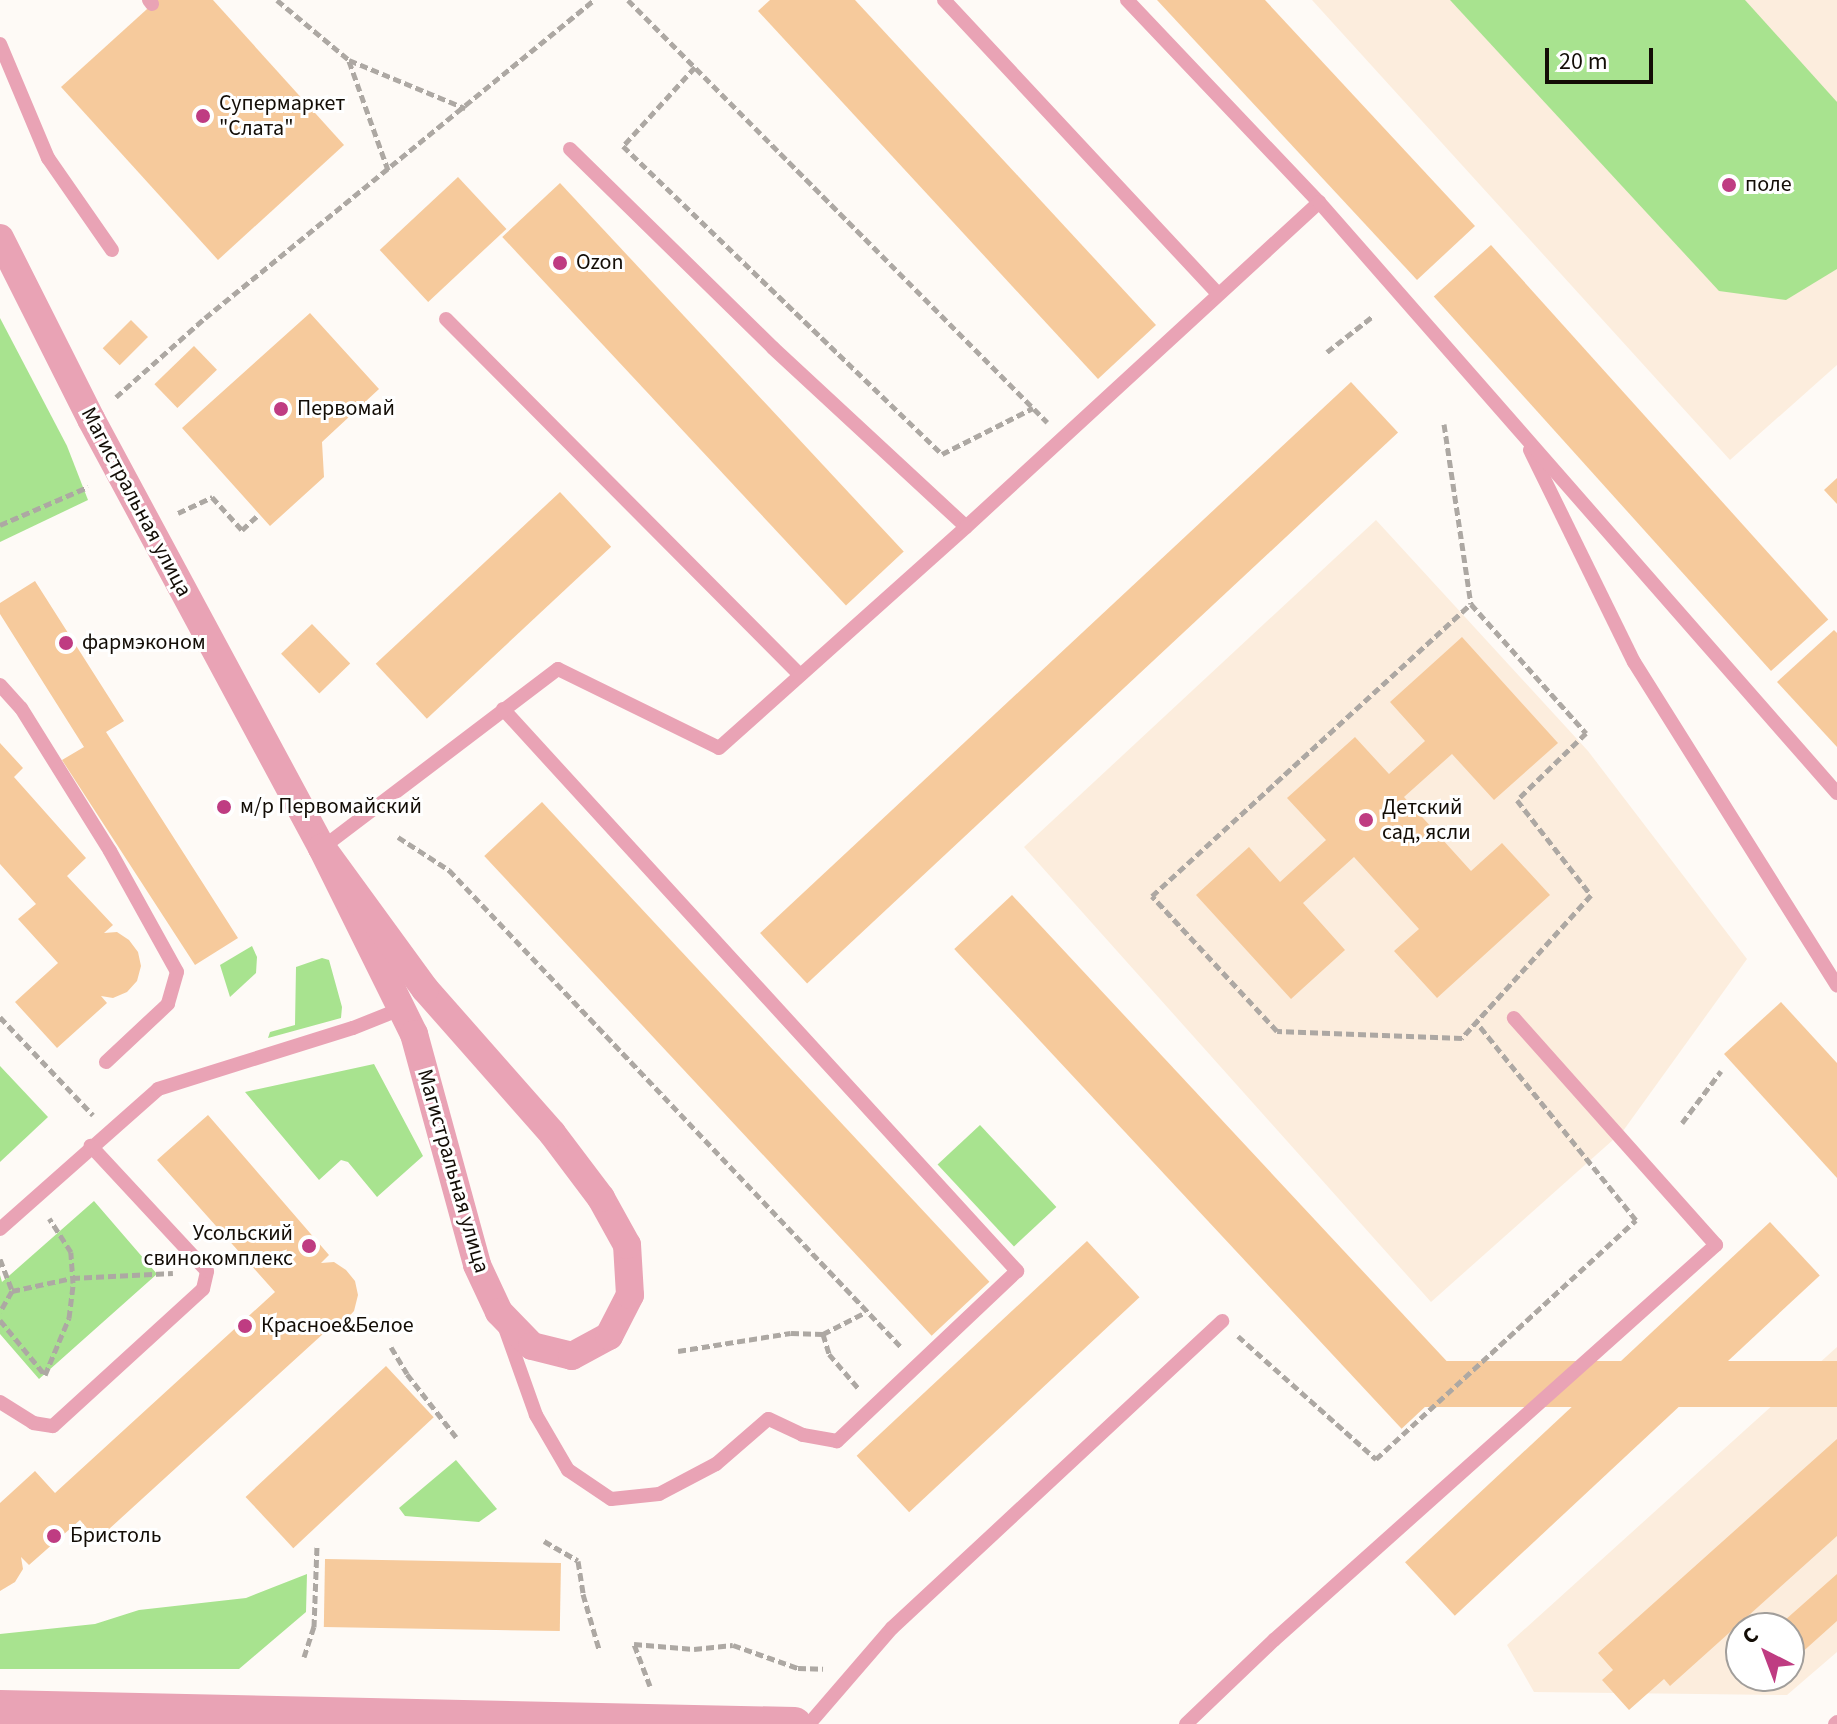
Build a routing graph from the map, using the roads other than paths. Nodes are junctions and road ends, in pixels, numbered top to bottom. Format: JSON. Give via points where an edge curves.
{"nodes":[{"id":1,"x":944,"y":0,"type":"edge"},
{"id":2,"x":1127,"y":0,"type":"edge"},
{"id":3,"x":0,"y":44,"type":"edge"},
{"id":4,"x":570,"y":149,"type":"dead end"},
{"id":5,"x":1319,"y":202,"type":"junction"},
{"id":6,"x":0,"y":238,"type":"edge"},
{"id":7,"x":112,"y":250,"type":"dead end"},
{"id":8,"x":1218,"y":294,"type":"junction"},
{"id":9,"x":446,"y":319,"type":"dead end"},
{"id":10,"x":1521,"y":432,"type":"junction"},
{"id":11,"x":966,"y":527,"type":"junction"},
{"id":12,"x":800,"y":675,"type":"junction"},
{"id":13,"x":0,"y":685,"type":"edge"},
{"id":14,"x":503,"y":709,"type":"junction"},
{"id":15,"x":1837,"y":793,"type":"edge"},
{"id":16,"x":322,"y":848,"type":"junction"},
{"id":17,"x":1837,"y":986,"type":"edge"},
{"id":18,"x":425,"y":989,"type":"junction"},
{"id":19,"x":402,"y":1008,"type":"junction"},
{"id":20,"x":1514,"y":1018,"type":"dead end"},
{"id":21,"x":106,"y":1062,"type":"dead end"},
{"id":22,"x":91,"y":1146,"type":"junction"},
{"id":23,"x":0,"y":1229,"type":"edge"},
{"id":24,"x":499,"y":1312,"type":"junction"},
{"id":25,"x":1222,"y":1321,"type":"dead end"},
{"id":26,"x":0,"y":1402,"type":"edge"},
{"id":27,"x":0,"y":1707,"type":"edge"},
{"id":28,"x":403,"y":1718,"type":"edge"},
{"id":29,"x":795,"y":1724,"type":"edge"},
{"id":30,"x":809,"y":1724,"type":"edge"},
{"id":31,"x":1186,"y":1724,"type":"edge"}],
"edges":[{"from":1,"to":8,"type":"lane"},
{"from":2,"to":5,"type":"lane"},
{"from":3,"to":7,"type":"lane","via":[[48,158]]},
{"from":4,"to":11,"type":"lane"},
{"from":5,"to":8,"type":"lane"},
{"from":5,"to":10,"type":"lane"},
{"from":6,"to":16,"type":"street","name":"Магистральная улица","via":[[91,419]]},
{"from":8,"to":11,"type":"lane"},
{"from":9,"to":12,"type":"lane"},
{"from":10,"to":15,"type":"lane"},
{"from":10,"to":17,"type":"lane","via":[[1634,662]]},
{"from":11,"to":12,"type":"lane"},
{"from":12,"to":14,"type":"lane","via":[[719,748],[558,669]]},
{"from":13,"to":21,"type":"lane","via":[[21,708],[110,851],[177,972],[168,1004]]},
{"from":14,"to":16,"type":"lane"},
{"from":14,"to":24,"type":"lane","via":[[1017,1271],[837,1441],[803,1435],[768,1419],[716,1464],[659,1494],[611,1499],[568,1470],[548,1440]]},
{"from":16,"to":18,"type":"street","name":"Магистральная улица"},
{"from":16,"to":19,"type":"street","name":"Магистральная улица"},
{"from":18,"to":19,"type":"lane"},
{"from":18,"to":24,"type":"street","name":"Магистральная улица","via":[[552,1133],[601,1198],[627,1245],[630,1295],[609,1336],[572,1356],[532,1346]]},
{"from":19,"to":22,"type":"lane","via":[[158,1089]]},
{"from":19,"to":24,"type":"street","name":"Магистральная улица","via":[[414,1034],[477,1265]]},
{"from":20,"to":31,"type":"lane","via":[[1716,1245]]},
{"from":22,"to":23,"type":"lane"},
{"from":22,"to":26,"type":"lane","via":[[207,1271],[203,1289],[53,1426],[33,1423]]},
{"from":25,"to":30,"type":"lane","via":[[892,1628]]},
{"from":27,"to":28,"type":"street"},
{"from":28,"to":29,"type":"street"}]}
